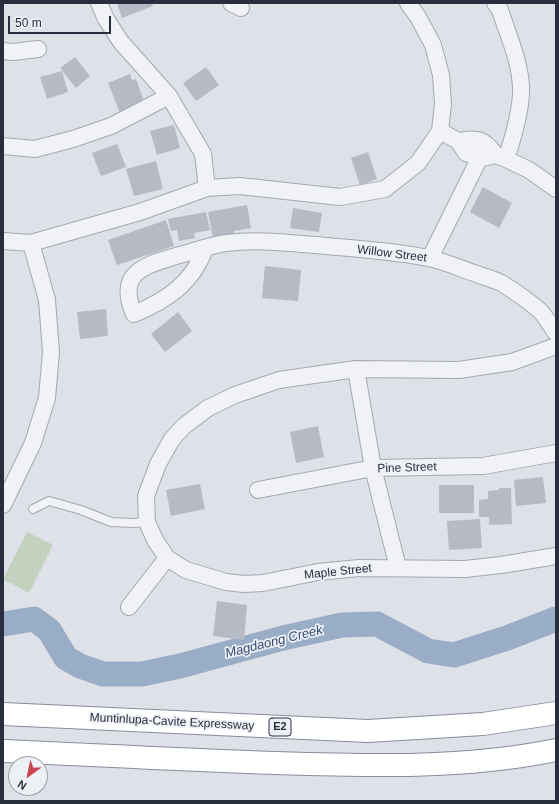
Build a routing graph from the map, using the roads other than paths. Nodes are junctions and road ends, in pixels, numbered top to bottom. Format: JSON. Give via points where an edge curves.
{"nodes":[{"id":1,"x":99,"y":3,"type":"edge"},
{"id":2,"x":408,"y":3,"type":"edge"},
{"id":3,"x":502,"y":5,"type":"edge"},
{"id":4,"x":38,"y":49,"type":"dead end"},
{"id":5,"x":3,"y":51,"type":"edge"},
{"id":6,"x":169,"y":96,"type":"junction"},
{"id":7,"x":440,"y":130,"type":"junction"},
{"id":8,"x":458,"y":142,"type":"junction"},
{"id":9,"x":3,"y":146,"type":"edge"},
{"id":10,"x":501,"y":157,"type":"junction"},
{"id":11,"x":480,"y":158,"type":"junction"},
{"id":12,"x":207,"y":188,"type":"junction"},
{"id":13,"x":556,"y":189,"type":"edge"},
{"id":14,"x":3,"y":241,"type":"edge"},
{"id":15,"x":31,"y":243,"type":"junction"},
{"id":16,"x":205,"y":248,"type":"junction"},
{"id":17,"x":430,"y":258,"type":"junction"},
{"id":18,"x":556,"y":333,"type":"edge"},
{"id":19,"x":556,"y":346,"type":"edge"},
{"id":20,"x":356,"y":369,"type":"junction"},
{"id":21,"x":556,"y":453,"type":"edge"},
{"id":22,"x":373,"y":468,"type":"junction"},
{"id":23,"x":258,"y":490,"type":"dead end"},
{"id":24,"x":3,"y":505,"type":"edge"},
{"id":25,"x":32,"y":509,"type":"dead end"},
{"id":26,"x":147,"y":522,"type":"junction"},
{"id":27,"x":556,"y":556,"type":"edge"},
{"id":28,"x":167,"y":558,"type":"junction"},
{"id":29,"x":398,"y":568,"type":"junction"},
{"id":30,"x":129,"y":607,"type":"dead end"},
{"id":31,"x":556,"y":713,"type":"edge"},
{"id":32,"x":3,"y":714,"type":"edge"},
{"id":33,"x":556,"y":750,"type":"edge"},
{"id":34,"x":3,"y":751,"type":"edge"}],
"edges":[{"from":1,"to":6,"type":"street","via":[[121,42]]},
{"from":2,"to":7,"type":"street","via":[[433,45],[441,75],[443,104]]},
{"from":3,"to":10,"type":"street","via":[[522,87],[512,139]]},
{"from":4,"to":5,"type":"street"},
{"from":6,"to":9,"type":"street","via":[[111,126],[73,140],[35,149]]},
{"from":6,"to":12,"type":"street","via":[[203,154]]},
{"from":7,"to":8,"type":"street"},
{"from":7,"to":12,"type":"street","via":[[418,163],[385,189],[340,197],[240,186]]},
{"from":8,"to":10,"type":"street","via":[[471,138],[483,142]]},
{"from":8,"to":11,"type":"street","via":[[466,153]]},
{"from":10,"to":11,"type":"street"},
{"from":10,"to":13,"type":"street","via":[[529,170]]},
{"from":11,"to":17,"type":"street"},
{"from":12,"to":15,"type":"street","via":[[140,212]]},
{"from":14,"to":15,"type":"street"},
{"from":15,"to":24,"type":"street","via":[[46,300],[51,352],[47,398],[33,443]]},
{"from":16,"to":16,"type":"street","name":"Willow Street","via":[[155,262],[134,274],[128,292],[134,314],[151,307],[183,285],[201,261]]},
{"from":16,"to":17,"type":"street","name":"Willow Street","via":[[226,243],[286,243]]},
{"from":17,"to":18,"type":"street","name":"Willow Street","via":[[502,284],[538,309]]},
{"from":19,"to":20,"type":"street","via":[[512,362],[459,370]]},
{"from":20,"to":22,"type":"street"},
{"from":20,"to":26,"type":"street","via":[[279,380],[235,395],[208,408],[184,426],[172,439],[158,464],[146,496]]},
{"from":21,"to":22,"type":"street","name":"Pine Street","via":[[483,466]]},
{"from":22,"to":23,"type":"street","name":"Pine Street"},
{"from":22,"to":29,"type":"street"},
{"from":25,"to":26,"type":"lane","via":[[49,501],[111,522]]},
{"from":26,"to":28,"type":"street","name":"Maple Street"},
{"from":27,"to":29,"type":"street","name":"Maple Street","via":[[465,569]]},
{"from":28,"to":29,"type":"street","name":"Maple Street","via":[[186,570],[203,576],[244,584],[264,583],[318,572]]},
{"from":28,"to":30,"type":"street"},
{"from":31,"to":32,"type":"highway","name":"Muntinlupa-Cavite Expressway","number":"E2","via":[[483,724],[368,731]]},
{"from":33,"to":34,"type":"highway","via":[[474,762],[361,766]]}]}
